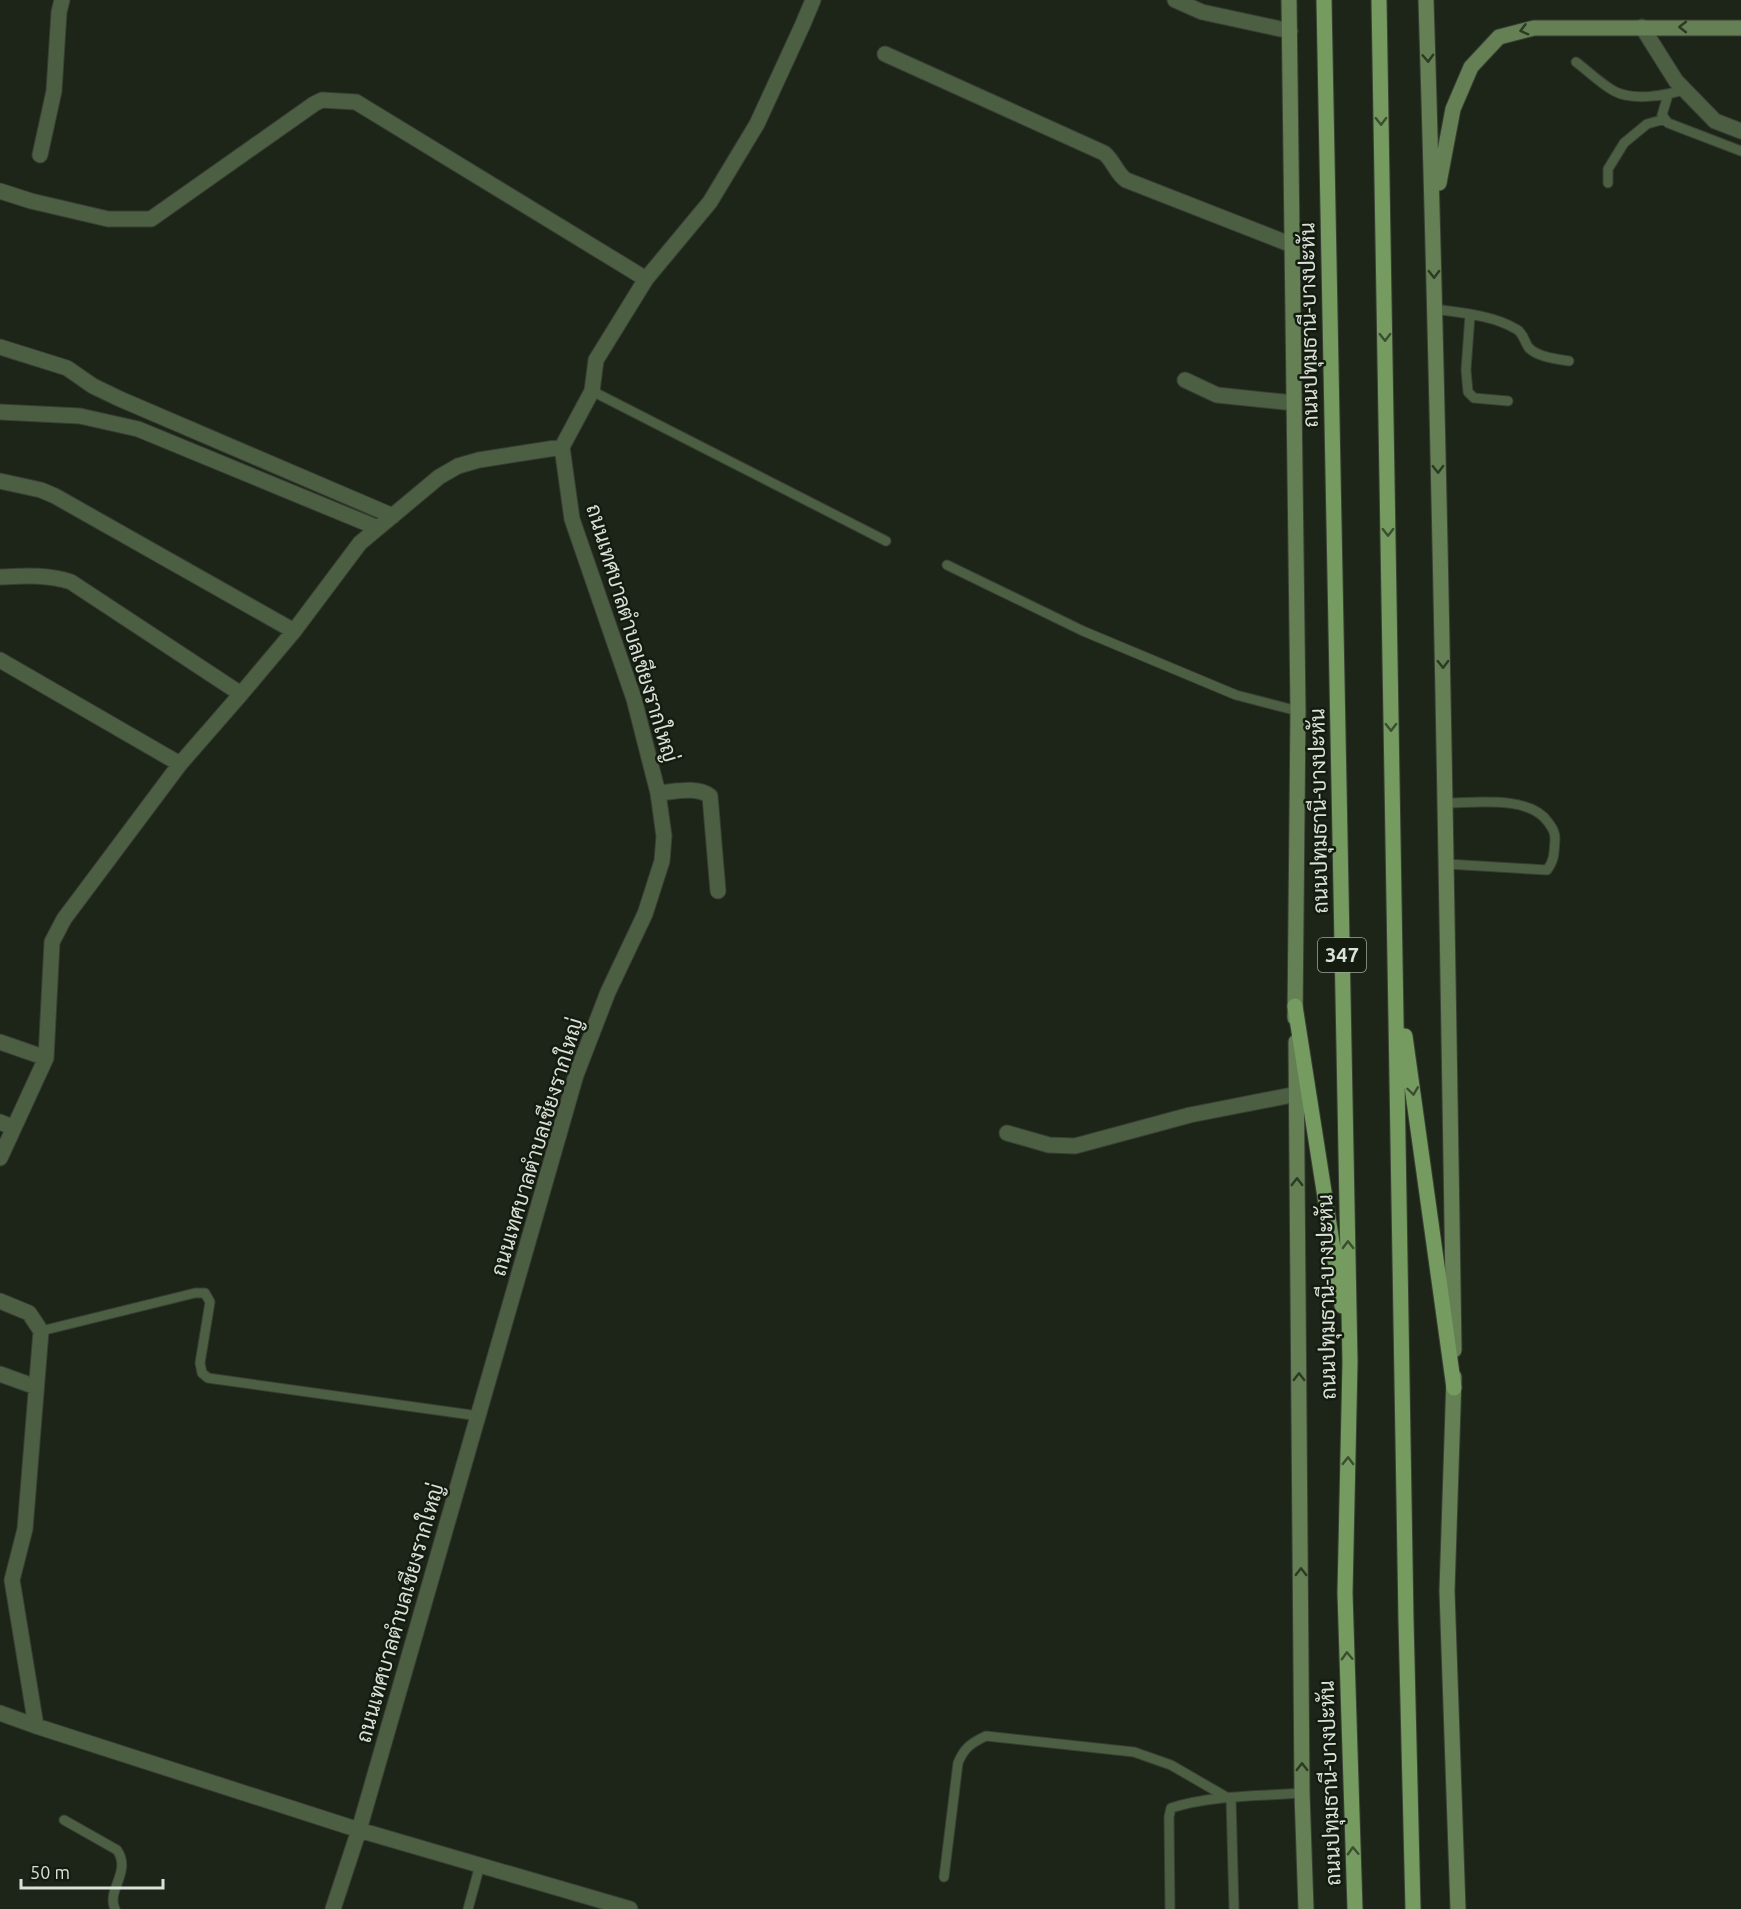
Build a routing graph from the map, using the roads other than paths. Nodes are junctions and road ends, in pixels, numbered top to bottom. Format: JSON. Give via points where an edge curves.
{"nodes":[{"id":1,"x":62,"y":0,"type":"edge"},
{"id":2,"x":813,"y":0,"type":"edge"},
{"id":3,"x":1175,"y":0,"type":"edge"},
{"id":4,"x":1289,"y":0,"type":"edge"},
{"id":5,"x":1324,"y":0,"type":"edge"},
{"id":6,"x":1379,"y":0,"type":"edge"},
{"id":7,"x":1426,"y":0,"type":"edge"},
{"id":8,"x":1642,"y":27,"type":"junction"},
{"id":9,"x":1741,"y":28,"type":"edge"},
{"id":10,"x":1290,"y":31,"type":"junction"},
{"id":11,"x":885,"y":54,"type":"dead end"},
{"id":12,"x":1576,"y":62,"type":"dead end"},
{"id":13,"x":1685,"y":89,"type":"junction"},
{"id":14,"x":1668,"y":95,"type":"junction"},
{"id":15,"x":1665,"y":119,"type":"junction"},
{"id":16,"x":1741,"y":131,"type":"edge"},
{"id":17,"x":1741,"y":151,"type":"edge"},
{"id":18,"x":40,"y":155,"type":"dead end"},
{"id":19,"x":1608,"y":183,"type":"dead end"},
{"id":20,"x":0,"y":191,"type":"edge"},
{"id":21,"x":1433,"y":236,"type":"junction"},
{"id":22,"x":1292,"y":245,"type":"junction"},
{"id":23,"x":646,"y":279,"type":"junction"},
{"id":24,"x":1435,"y":309,"type":"junction"},
{"id":25,"x":1470,"y":315,"type":"junction"},
{"id":26,"x":0,"y":347,"type":"edge"},
{"id":27,"x":1569,"y":361,"type":"dead end"},
{"id":28,"x":1185,"y":380,"type":"dead end"},
{"id":29,"x":592,"y":391,"type":"junction"},
{"id":30,"x":1508,"y":401,"type":"dead end"},
{"id":31,"x":1294,"y":403,"type":"junction"},
{"id":32,"x":0,"y":412,"type":"edge"},
{"id":33,"x":562,"y":447,"type":"junction"},
{"id":34,"x":0,"y":481,"type":"edge"},
{"id":35,"x":393,"y":516,"type":"junction"},
{"id":36,"x":378,"y":528,"type":"junction"},
{"id":37,"x":886,"y":541,"type":"dead end"},
{"id":38,"x":947,"y":565,"type":"dead end"},
{"id":39,"x":0,"y":577,"type":"edge"},
{"id":40,"x":294,"y":631,"type":"junction"},
{"id":41,"x":0,"y":660,"type":"edge"},
{"id":42,"x":241,"y":694,"type":"junction"},
{"id":43,"x":1298,"y":711,"type":"junction"},
{"id":44,"x":180,"y":764,"type":"junction"},
{"id":45,"x":658,"y":793,"type":"junction"},
{"id":46,"x":1445,"y":803,"type":"junction"},
{"id":47,"x":1447,"y":864,"type":"junction"},
{"id":48,"x":718,"y":891,"type":"dead end"},
{"id":49,"x":1396,"y":970,"type":"junction"},
{"id":50,"x":1295,"y":1006,"type":"junction"},
{"id":51,"x":0,"y":1042,"type":"edge"},
{"id":52,"x":46,"y":1058,"type":"junction"},
{"id":53,"x":1297,"y":1094,"type":"junction"},
{"id":54,"x":7,"y":1125,"type":"edge"},
{"id":55,"x":1007,"y":1134,"type":"dead end"},
{"id":56,"x":0,"y":1158,"type":"edge"},
{"id":57,"x":0,"y":1301,"type":"edge"},
{"id":58,"x":41,"y":1331,"type":"junction"},
{"id":59,"x":1350,"y":1362,"type":"junction"},
{"id":60,"x":0,"y":1374,"type":"edge"},
{"id":61,"x":36,"y":1387,"type":"junction"},
{"id":62,"x":1454,"y":1388,"type":"junction"},
{"id":63,"x":479,"y":1416,"type":"junction"},
{"id":64,"x":6,"y":1580,"type":"edge"},
{"id":65,"x":0,"y":1713,"type":"edge"},
{"id":66,"x":36,"y":1726,"type":"junction"},
{"id":67,"x":1302,"y":1793,"type":"junction"},
{"id":68,"x":1229,"y":1798,"type":"junction"},
{"id":69,"x":64,"y":1820,"type":"dead end"},
{"id":70,"x":359,"y":1830,"type":"junction"},
{"id":71,"x":480,"y":1865,"type":"junction"},
{"id":72,"x":944,"y":1878,"type":"dead end"},
{"id":73,"x":115,"y":1909,"type":"edge"},
{"id":74,"x":333,"y":1909,"type":"edge"},
{"id":75,"x":468,"y":1909,"type":"edge"},
{"id":76,"x":630,"y":1909,"type":"edge"},
{"id":77,"x":1170,"y":1909,"type":"edge"},
{"id":78,"x":1234,"y":1909,"type":"edge"},
{"id":79,"x":1306,"y":1909,"type":"edge"},
{"id":80,"x":1355,"y":1909,"type":"edge"},
{"id":81,"x":1413,"y":1909,"type":"edge"},
{"id":82,"x":1458,"y":1909,"type":"edge"}],
"edges":[{"from":1,"to":18,"type":"street","via":[[54,91]]},
{"from":2,"to":23,"type":"street","via":[[757,124],[710,202]]},
{"from":3,"to":10,"type":"street","via":[[1202,12]]},
{"from":4,"to":10,"type":"main road","number":"347"},
{"from":59,"to":5,"type":"main road","name":"ถนนปทุมธานี-บางปะหัน","number":"347","one_way":true},
{"from":6,"to":49,"type":"main road","number":"347","one_way":true},
{"from":7,"to":21,"type":"main road","one_way":true},
{"from":9,"to":8,"type":"main road","one_way":true},
{"from":8,"to":13,"type":"street"},
{"from":8,"to":21,"type":"main road","one_way":true,"via":[[1534,28],[1499,37],[1471,67],[1453,110]]},
{"from":10,"to":22,"type":"main road","number":"347"},
{"from":11,"to":22,"type":"street","via":[[1104,153],[1126,180]]},
{"from":12,"to":14,"type":"lane","via":[[1615,92]]},
{"from":13,"to":14,"type":"lane"},
{"from":13,"to":16,"type":"street","via":[[1715,121]]},
{"from":14,"to":15,"type":"lane","via":[[1662,114]]},
{"from":15,"to":17,"type":"lane"},
{"from":15,"to":19,"type":"lane","via":[[1647,124],[1624,143],[1608,169]]},
{"from":20,"to":23,"type":"street","via":[[108,219],[151,219],[314,104],[322,100],[356,102]]},
{"from":21,"to":24,"type":"main road","one_way":true},
{"from":22,"to":31,"type":"main road","number":"347"},
{"from":23,"to":29,"type":"street","via":[[596,360]]},
{"from":24,"to":25,"type":"lane"},
{"from":24,"to":46,"type":"main road","one_way":true},
{"from":25,"to":27,"type":"lane","via":[[1507,324],[1519,330],[1528,347]]},
{"from":25,"to":30,"type":"lane","via":[[1468,392],[1474,398]]},
{"from":26,"to":35,"type":"street","via":[[67,368],[120,399]]},
{"from":28,"to":31,"type":"street","via":[[1217,394]]},
{"from":29,"to":33,"type":"street"},
{"from":29,"to":37,"type":"lane"},
{"from":31,"to":43,"type":"main road","number":"347"},
{"from":32,"to":36,"type":"street","via":[[80,416],[138,429]]},
{"from":33,"to":35,"type":"street","via":[[479,459],[458,466]]},
{"from":33,"to":45,"type":"street","name":"ถนนเทศบาลตำบลเชียงรากใหญ่","via":[[572,519],[634,699]]},
{"from":34,"to":40,"type":"street","via":[[55,496]]},
{"from":35,"to":36,"type":"street"},
{"from":36,"to":40,"type":"street","via":[[360,543]]},
{"from":38,"to":43,"type":"lane","via":[[1094,636],[1236,695]]},
{"from":39,"to":42,"type":"street","via":[[35,575],[71,582]]},
{"from":40,"to":42,"type":"street"},
{"from":41,"to":44,"type":"street"},
{"from":42,"to":44,"type":"street"},
{"from":43,"to":50,"type":"main road","number":"347"},
{"from":44,"to":52,"type":"street","via":[[64,919],[52,942]]},
{"from":45,"to":48,"type":"street","via":[[696,790],[710,796]]},
{"from":45,"to":63,"type":"street","name":"ถนนเทศบาลตำบลเชียงรากใหญ่","via":[[664,836],[662,861],[645,914],[608,992],[576,1075]]},
{"from":46,"to":47,"type":"main road"},
{"from":46,"to":47,"type":"lane","via":[[1514,803],[1534,810],[1555,832],[1554,858],[1547,870]]},
{"from":47,"to":62,"type":"main road"},
{"from":49,"to":62,"type":"main road","one_way":true},
{"from":49,"to":81,"type":"main road","number":"347"},
{"from":50,"to":53,"type":"main road","number":"347"},
{"from":50,"to":59,"type":"main road"},
{"from":51,"to":52,"type":"street"},
{"from":52,"to":54,"type":"street"},
{"from":53,"to":55,"type":"street","via":[[1190,1115],[1075,1146],[1050,1145]]},
{"from":67,"to":53,"type":"main road","number":"347","one_way":true},
{"from":54,"to":56,"type":"street"},
{"from":57,"to":58,"type":"street","via":[[29,1313]]},
{"from":58,"to":61,"type":"street"},
{"from":58,"to":63,"type":"lane","via":[[205,1293],[210,1302],[200,1363],[208,1378]]},
{"from":80,"to":59,"type":"main road","name":"ถนนปทุมธานี-บางปะหัน","number":"347","one_way":true,"via":[[1345,1593]]},
{"from":60,"to":61,"type":"street"},
{"from":61,"to":64,"type":"street","via":[[25,1529]]},
{"from":62,"to":82,"type":"main road","via":[[1447,1591]]},
{"from":63,"to":70,"type":"street","name":"ถนนเทศบาลตำบลเชียงรากใหญ่"},
{"from":64,"to":66,"type":"street"},
{"from":65,"to":66,"type":"street"},
{"from":66,"to":70,"type":"street"},
{"from":67,"to":68,"type":"lane"},
{"from":67,"to":79,"type":"main road","number":"347"},
{"from":68,"to":72,"type":"lane","via":[[1171,1765],[1134,1752],[986,1736],[963,1751],[958,1763]]},
{"from":68,"to":77,"type":"lane","via":[[1172,1808]]},
{"from":68,"to":78,"type":"lane"},
{"from":69,"to":73,"type":"lane","via":[[117,1850],[122,1857],[123,1867],[113,1898]]},
{"from":70,"to":71,"type":"street"},
{"from":70,"to":74,"type":"street","name":"ถนนเทศบาลตำบลเชียงรากใหญ่"},
{"from":71,"to":75,"type":"lane"},
{"from":71,"to":76,"type":"street"}]}
